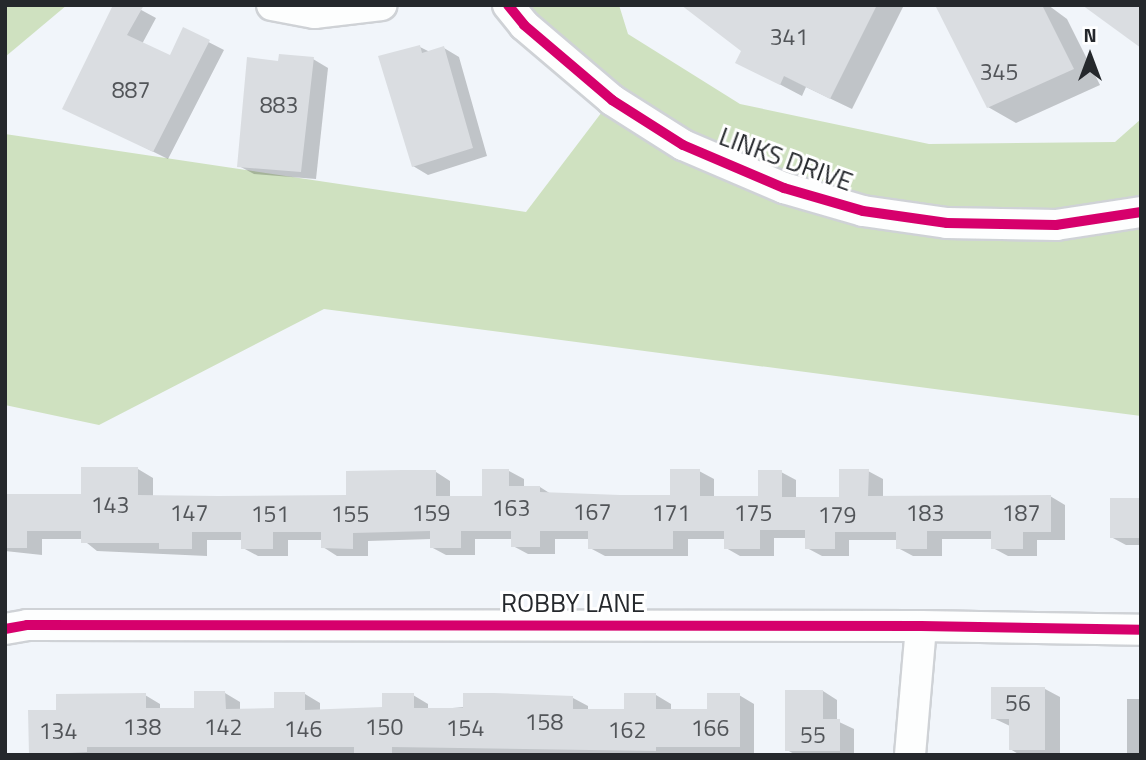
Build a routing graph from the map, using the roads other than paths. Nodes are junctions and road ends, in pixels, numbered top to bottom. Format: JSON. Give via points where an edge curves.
{"nodes":[{"id":1,"x":272,"y":5,"type":"edge"},
{"id":2,"x":382,"y":5,"type":"edge"},
{"id":3,"x":508,"y":5,"type":"edge"},
{"id":4,"x":1141,"y":212,"type":"edge"},
{"id":5,"x":921,"y":626,"type":"junction"},
{"id":6,"x":5,"y":629,"type":"edge"},
{"id":7,"x":1141,"y":630,"type":"edge"},
{"id":8,"x":910,"y":755,"type":"edge"}],
"edges":[{"from":1,"to":2,"type":"street","via":[[314,13]]},
{"from":3,"to":4,"type":"street","name":"LINKS DRIVE","via":[[524,25],[612,100],[683,145],[784,188],[863,211],[947,223],[1056,225]]},
{"from":5,"to":6,"type":"street","name":"ROBBY LANE"},
{"from":5,"to":7,"type":"street","name":"ROBBY LANE"},
{"from":5,"to":8,"type":"street"}]}
